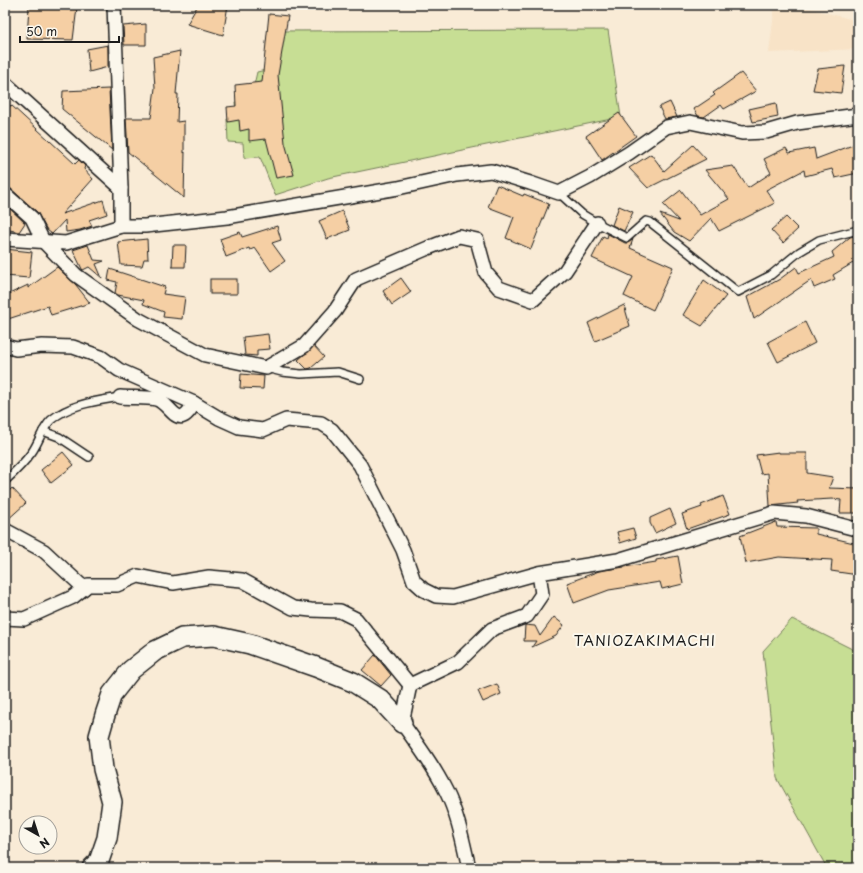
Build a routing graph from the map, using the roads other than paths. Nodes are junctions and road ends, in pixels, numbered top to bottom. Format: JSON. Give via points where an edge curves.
{"nodes":[{"id":1,"x":114,"y":5,"type":"edge"},
{"id":2,"x":6,"y":86,"type":"edge"},
{"id":3,"x":858,"y":115,"type":"edge"},
{"id":4,"x":121,"y":188,"type":"junction"},
{"id":5,"x":559,"y":193,"type":"junction"},
{"id":6,"x":5,"y":194,"type":"edge"},
{"id":7,"x":597,"y":223,"type":"junction"},
{"id":8,"x":121,"y":226,"type":"junction"},
{"id":9,"x":858,"y":230,"type":"edge"},
{"id":10,"x":5,"y":239,"type":"edge"},
{"id":11,"x":43,"y":241,"type":"junction"},
{"id":12,"x":5,"y":346,"type":"edge"},
{"id":13,"x":266,"y":368,"type":"junction"},
{"id":14,"x":360,"y":379,"type":"dead end"},
{"id":15,"x":120,"y":397,"type":"joint"},
{"id":16,"x":194,"y":403,"type":"junction"},
{"id":17,"x":43,"y":431,"type":"junction"},
{"id":18,"x":89,"y":457,"type":"dead end"},
{"id":19,"x":5,"y":481,"type":"edge"},
{"id":20,"x":858,"y":528,"type":"edge"},
{"id":21,"x":5,"y":530,"type":"edge"},
{"id":22,"x":539,"y":573,"type":"junction"},
{"id":23,"x":84,"y":588,"type":"junction"},
{"id":24,"x":5,"y":618,"type":"edge"},
{"id":25,"x":410,"y":685,"type":"junction"},
{"id":26,"x":402,"y":723,"type":"junction"},
{"id":27,"x":92,"y":868,"type":"edge"},
{"id":28,"x":469,"y":868,"type":"edge"}],
"edges":[{"from":1,"to":4,"type":"street"},
{"from":2,"to":4,"type":"street"},
{"from":3,"to":5,"type":"street","via":[[797,123],[766,132],[742,133],[690,122],[666,127],[629,153]]},
{"from":4,"to":8,"type":"street"},
{"from":5,"to":7,"type":"lane","via":[[582,214]]},
{"from":5,"to":8,"type":"street","via":[[491,171],[457,174],[398,188],[227,217],[145,226]]},
{"from":6,"to":11,"type":"street","via":[[32,218]]},
{"from":7,"to":9,"type":"lane","via":[[627,238],[646,221],[650,222],[738,292],[771,275],[799,252],[819,240]]},
{"from":7,"to":13,"type":"street","via":[[565,271],[533,300],[499,288],[486,273],[476,240],[459,236],[356,279],[335,310],[304,346]]},
{"from":8,"to":11,"type":"street","via":[[66,243]]},
{"from":10,"to":11,"type":"street"},
{"from":11,"to":13,"type":"street","via":[[76,275],[138,319],[205,355]]},
{"from":12,"to":16,"type":"street","via":[[16,349],[42,346],[73,347],[101,357],[118,370]]},
{"from":13,"to":14,"type":"lane","via":[[301,374],[338,372]]},
{"from":15,"to":16,"type":"street","via":[[157,399],[176,416],[190,412]]},
{"from":15,"to":17,"type":"lane","via":[[92,401],[74,407],[51,421]]},
{"from":16,"to":22,"type":"street","via":[[239,426],[263,430],[286,420],[321,424],[332,430],[360,465],[403,550],[414,581],[436,596],[453,597]]},
{"from":17,"to":18,"type":"lane","via":[[58,437]]},
{"from":17,"to":19,"type":"lane","via":[[33,451]]},
{"from":20,"to":22,"type":"street","via":[[806,516],[774,512],[618,560]]},
{"from":21,"to":23,"type":"street","via":[[44,551]]},
{"from":22,"to":25,"type":"street","via":[[542,594],[527,616],[492,629],[458,662]]},
{"from":23,"to":24,"type":"street","via":[[73,597],[24,619]]},
{"from":23,"to":25,"type":"street","via":[[88,584],[117,585],[138,576],[173,583],[209,578],[242,580],[293,608],[340,611],[356,619]]},
{"from":25,"to":26,"type":"street"},
{"from":26,"to":27,"type":"street","via":[[380,699],[353,682],[316,667],[250,644],[214,636],[182,638],[155,651],[131,670],[112,694],[99,736],[103,769],[112,802],[107,838],[99,861]]},
{"from":26,"to":28,"type":"street","via":[[430,763],[446,792],[458,821]]}]}
